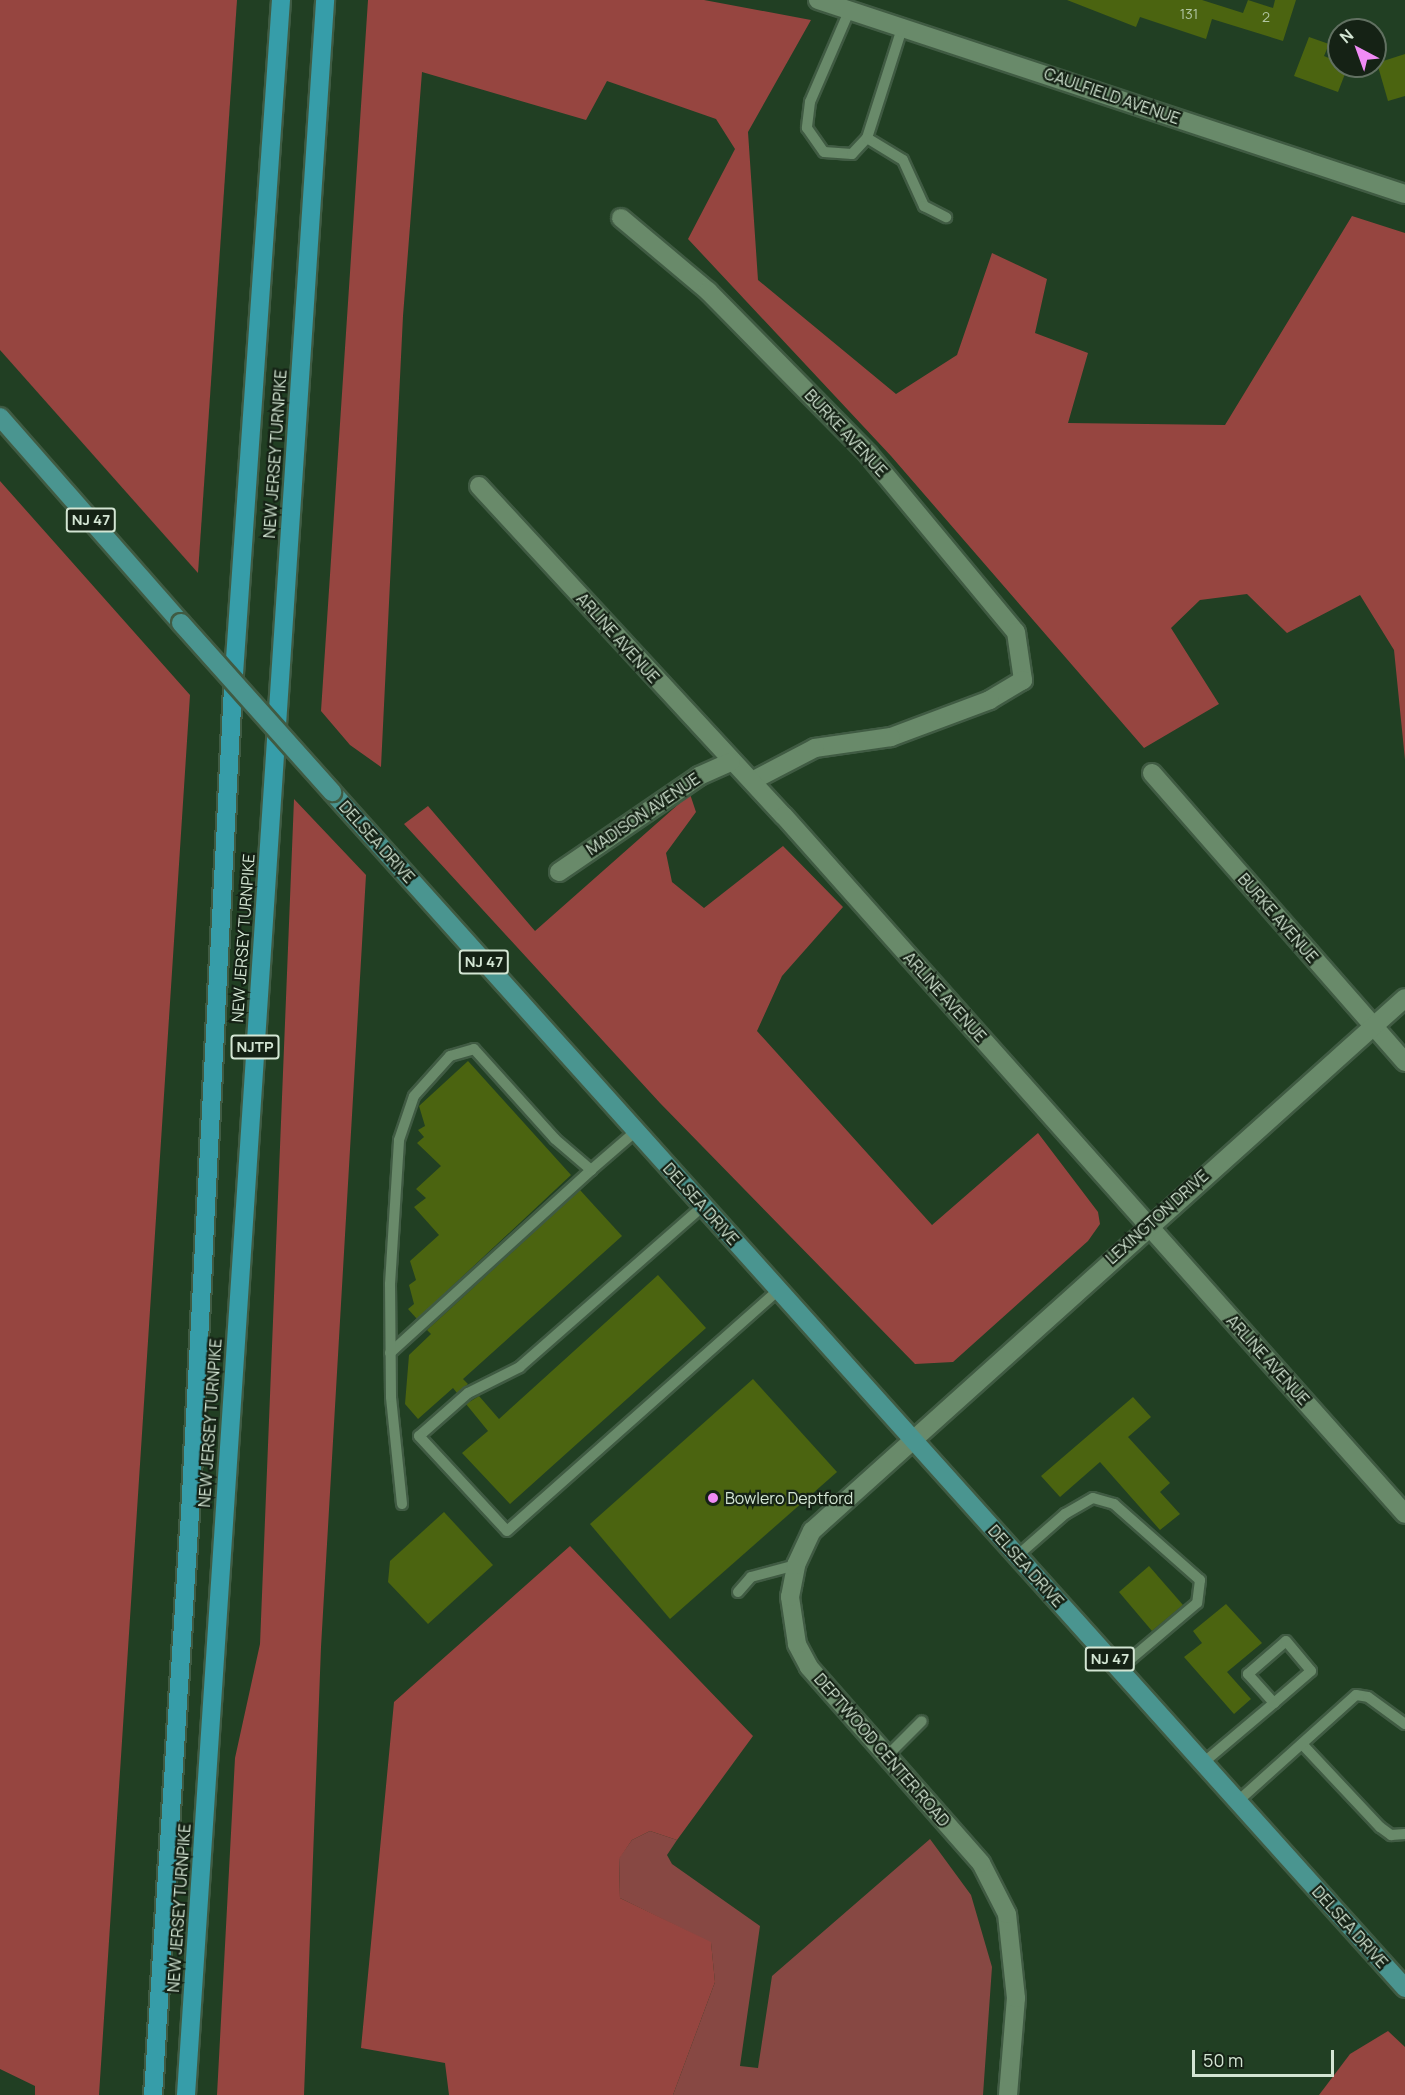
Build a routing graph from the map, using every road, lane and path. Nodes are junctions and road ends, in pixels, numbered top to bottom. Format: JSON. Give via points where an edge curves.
{"nodes":[{"id":1,"x":281,"y":0,"type":"edge"},
{"id":2,"x":325,"y":0,"type":"edge"},
{"id":3,"x":818,"y":0,"type":"edge"},
{"id":4,"x":850,"y":9,"type":"junction"},
{"id":5,"x":903,"y":25,"type":"junction"},
{"id":6,"x":867,"y":138,"type":"junction"},
{"id":7,"x":1405,"y":194,"type":"edge"},
{"id":8,"x":946,"y":217,"type":"dead end"},
{"id":9,"x":621,"y":218,"type":"dead end"},
{"id":10,"x":0,"y":417,"type":"edge"},
{"id":11,"x":479,"y":486,"type":"dead end"},
{"id":12,"x":731,"y":762,"type":"junction"},
{"id":13,"x":1152,"y":773,"type":"dead end"},
{"id":14,"x":752,"y":781,"type":"junction"},
{"id":15,"x":559,"y":872,"type":"dead end"},
{"id":16,"x":1405,"y":998,"type":"edge"},
{"id":17,"x":1372,"y":1026,"type":"junction"},
{"id":18,"x":1405,"y":1062,"type":"edge"},
{"id":19,"x":636,"y":1131,"type":"junction"},
{"id":20,"x":591,"y":1170,"type":"junction"},
{"id":21,"x":703,"y":1206,"type":"junction"},
{"id":22,"x":1147,"y":1225,"type":"junction"},
{"id":23,"x":778,"y":1290,"type":"junction"},
{"id":24,"x":390,"y":1353,"type":"junction"},
{"id":25,"x":912,"y":1439,"type":"junction"},
{"id":26,"x":402,"y":1504,"type":"dead end"},
{"id":27,"x":1405,"y":1514,"type":"edge"},
{"id":28,"x":1017,"y":1556,"type":"junction"},
{"id":29,"x":795,"y":1565,"type":"junction"},
{"id":30,"x":738,"y":1592,"type":"dead end"},
{"id":31,"x":1119,"y":1669,"type":"junction"},
{"id":32,"x":1274,"y":1703,"type":"junction"},
{"id":33,"x":922,"y":1721,"type":"dead end"},
{"id":34,"x":1405,"y":1724,"type":"edge"},
{"id":35,"x":1302,"y":1744,"type":"junction"},
{"id":36,"x":887,"y":1756,"type":"junction"},
{"id":37,"x":1203,"y":1763,"type":"junction"},
{"id":38,"x":1238,"y":1802,"type":"junction"},
{"id":39,"x":1405,"y":1834,"type":"edge"},
{"id":40,"x":1405,"y":1988,"type":"edge"},
{"id":41,"x":153,"y":2095,"type":"edge"},
{"id":42,"x":186,"y":2095,"type":"edge"},
{"id":43,"x":1008,"y":2095,"type":"edge"}],
"edges":[{"from":1,"to":41,"type":"highway","name":"NEW JERSEY TURNPIKE","number":"NJTP","via":[[233,688],[190,1514]]},
{"from":2,"to":42,"type":"highway","name":"NEW JERSEY TURNPIKE","number":"NJTP"},
{"from":3,"to":4,"type":"street","name":"CAULFIELD AVENUE"},
{"from":4,"to":5,"type":"street","name":"CAULFIELD AVENUE"},
{"from":4,"to":6,"type":"lane","via":[[810,102],[807,128],[824,153],[839,156],[852,154]]},
{"from":5,"to":6,"type":"lane"},
{"from":5,"to":7,"type":"street","name":"CAULFIELD AVENUE"},
{"from":6,"to":8,"type":"lane","via":[[897,154],[912,171],[924,206]]},
{"from":9,"to":14,"type":"street","name":"BURKE AVENUE","via":[[708,291],[868,454],[1016,632],[1023,680],[943,720],[891,737],[815,748]]},
{"from":10,"to":19,"type":"main road","name":"DELSEA DRIVE","number":"NJ 47","bridge":true},
{"from":11,"to":12,"type":"street","name":"ARLINE AVENUE"},
{"from":12,"to":14,"type":"street","name":"ARLINE AVENUE"},
{"from":12,"to":15,"type":"street","name":"MADISON AVENUE","via":[[699,776]]},
{"from":13,"to":17,"type":"street","name":"BURKE AVENUE"},
{"from":14,"to":22,"type":"street","name":"ARLINE AVENUE"},
{"from":16,"to":17,"type":"street","name":"LEXINGTON DRIVE"},
{"from":17,"to":18,"type":"street","name":"BURKE AVENUE"},
{"from":17,"to":22,"type":"street","name":"LEXINGTON DRIVE"},
{"from":19,"to":20,"type":"lane"},
{"from":19,"to":21,"type":"main road","name":"DELSEA DRIVE","number":"NJ 47"},
{"from":20,"to":24,"type":"lane"},
{"from":20,"to":24,"type":"lane","via":[[555,1139],[474,1049],[450,1056],[414,1096],[399,1140]]},
{"from":21,"to":23,"type":"main road","name":"DELSEA DRIVE","number":"NJ 47"},
{"from":21,"to":23,"type":"lane","via":[[520,1367],[468,1393],[420,1436],[507,1531]]},
{"from":22,"to":25,"type":"street","name":"LEXINGTON DRIVE"},
{"from":22,"to":27,"type":"street","name":"ARLINE AVENUE"},
{"from":23,"to":25,"type":"main road","name":"DELSEA DRIVE","number":"NJ 47"},
{"from":24,"to":26,"type":"lane"},
{"from":25,"to":28,"type":"main road","name":"DELSEA DRIVE","number":"NJ 47"},
{"from":25,"to":29,"type":"street","name":"DEPTWOOD CENTER ROAD","via":[[812,1531]]},
{"from":28,"to":31,"type":"main road","name":"DELSEA DRIVE","number":"NJ 47"},
{"from":28,"to":31,"type":"lane","via":[[1065,1515],[1093,1498],[1114,1504],[1200,1580],[1197,1603]]},
{"from":29,"to":30,"type":"lane","via":[[751,1577]]},
{"from":29,"to":36,"type":"street","name":"DEPTWOOD CENTER ROAD","via":[[790,1597],[797,1644],[809,1667]]},
{"from":31,"to":37,"type":"main road","name":"DELSEA DRIVE","number":"NJ 47"},
{"from":32,"to":32,"type":"lane","via":[[1248,1674],[1286,1641],[1311,1671]]},
{"from":32,"to":37,"type":"lane"},
{"from":33,"to":36,"type":"lane"},
{"from":34,"to":35,"type":"lane","via":[[1368,1697],[1356,1695]]},
{"from":35,"to":38,"type":"lane"},
{"from":35,"to":39,"type":"lane","via":[[1380,1827],[1391,1835]]},
{"from":36,"to":43,"type":"street","name":"DEPTWOOD CENTER ROAD","via":[[981,1863],[1006,1914],[1016,1998]]},
{"from":37,"to":38,"type":"main road","name":"DELSEA DRIVE","number":"NJ 47"},
{"from":38,"to":40,"type":"main road","name":"DELSEA DRIVE","number":"NJ 47"}]}
